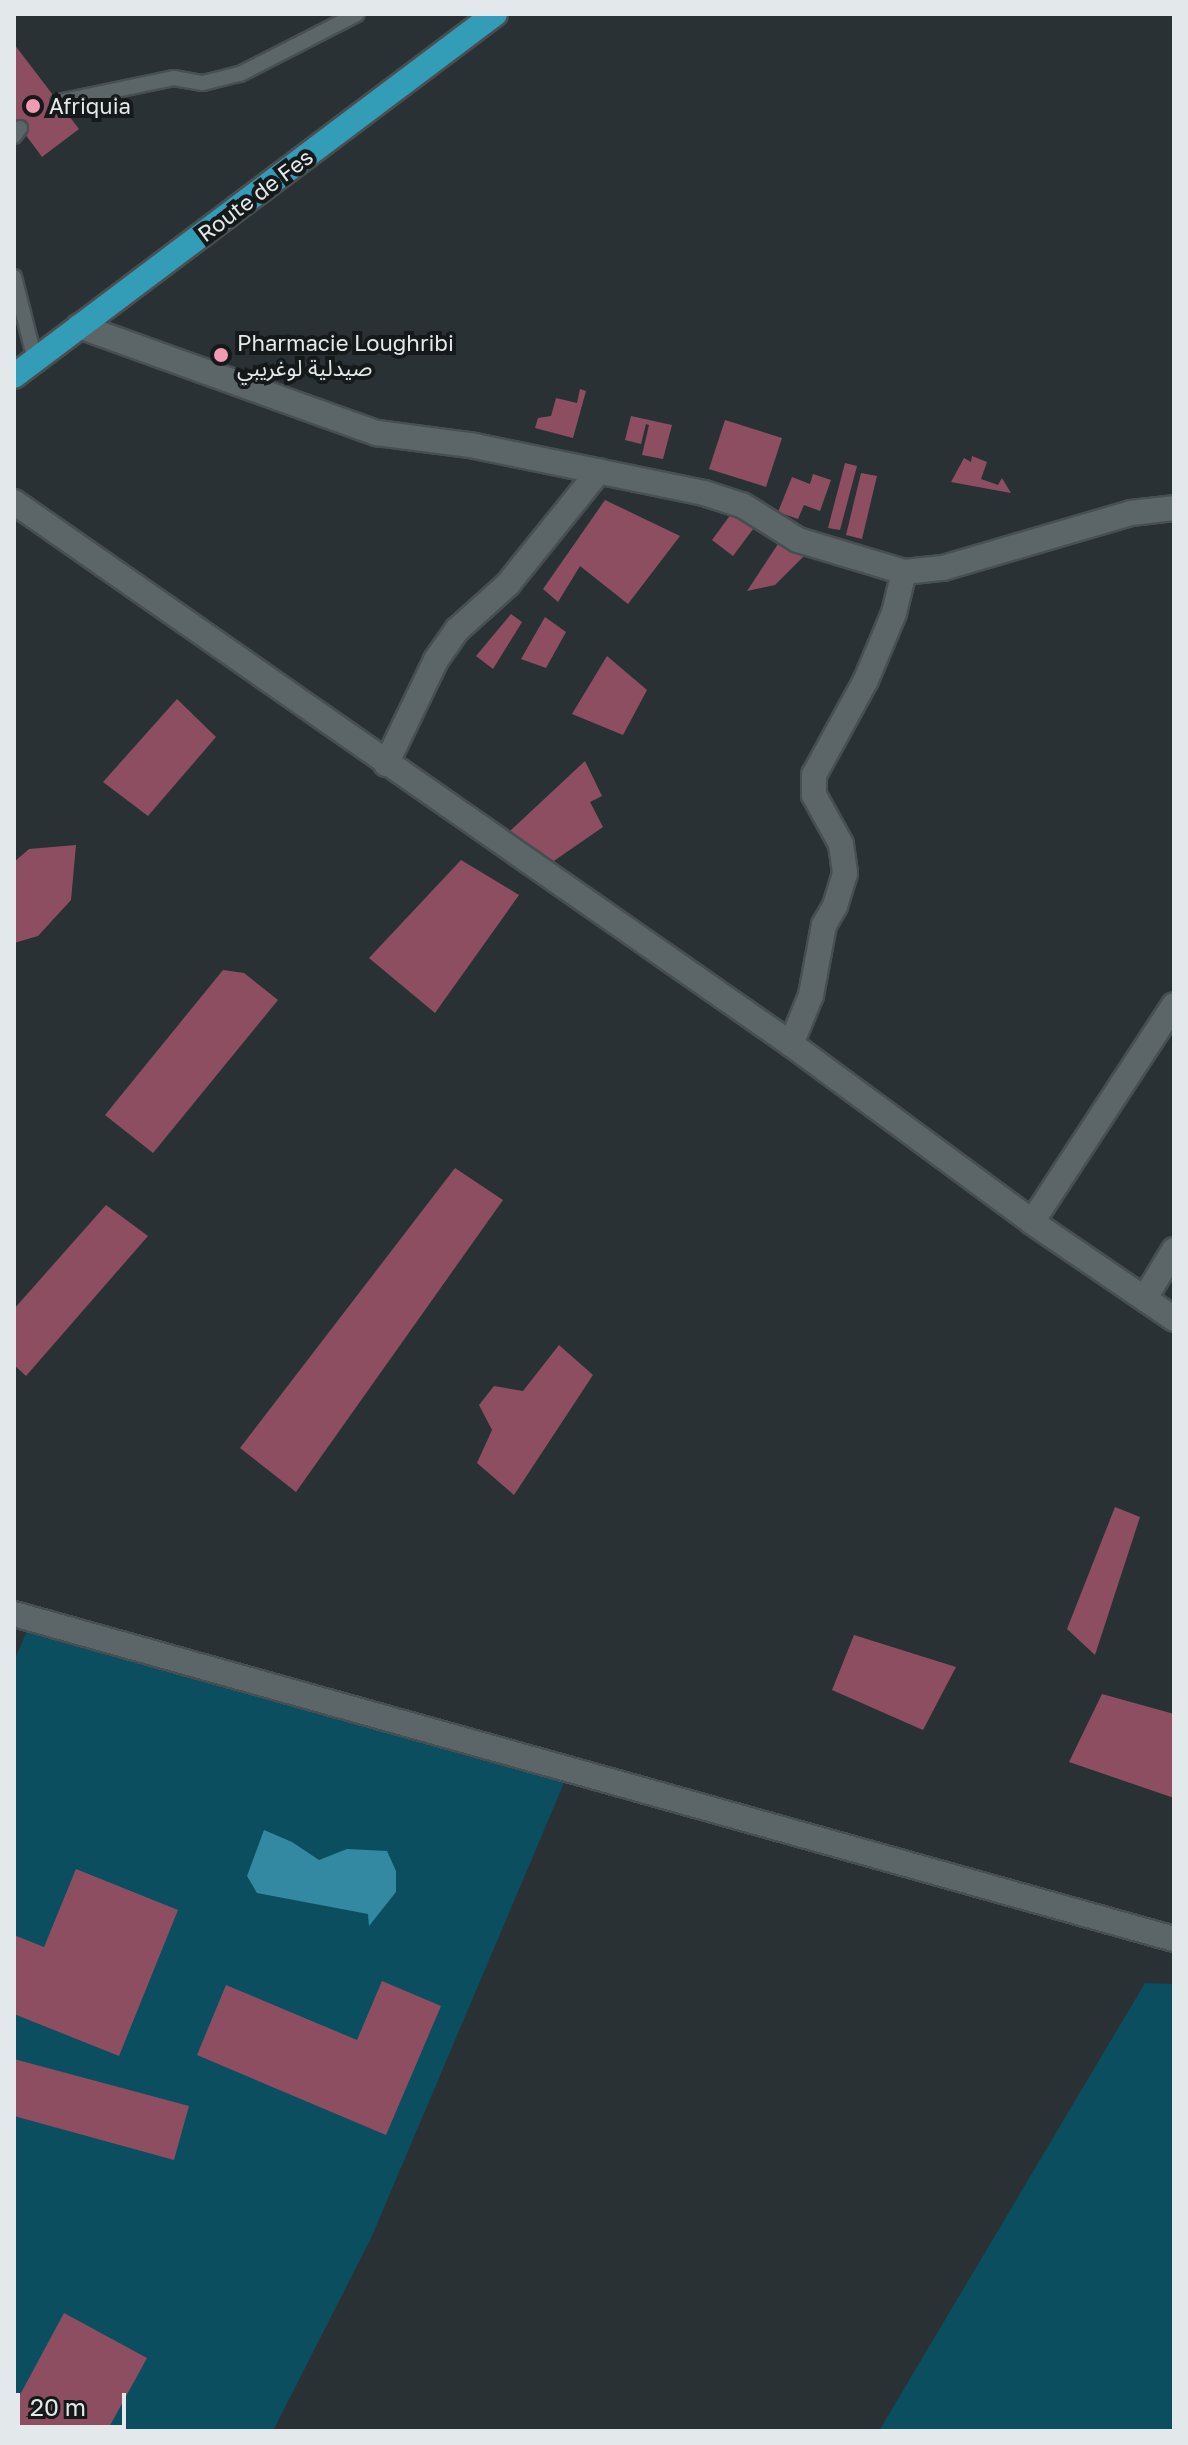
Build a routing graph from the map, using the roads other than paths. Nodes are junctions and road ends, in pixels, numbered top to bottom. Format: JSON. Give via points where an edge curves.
{"nodes":[{"id":1,"x":357,"y":14,"type":"edge"},
{"id":2,"x":495,"y":14,"type":"edge"},
{"id":3,"x":58,"y":102,"type":"dead end"},
{"id":4,"x":14,"y":277,"type":"edge"},
{"id":5,"x":79,"y":326,"type":"junction"},
{"id":6,"x":35,"y":360,"type":"junction"},
{"id":7,"x":14,"y":376,"type":"edge"},
{"id":8,"x":599,"y":471,"type":"junction"},
{"id":9,"x":14,"y":502,"type":"edge"},
{"id":10,"x":1174,"y":508,"type":"edge"},
{"id":11,"x":904,"y":572,"type":"junction"},
{"id":12,"x":386,"y":764,"type":"junction"},
{"id":13,"x":1174,"y":1005,"type":"edge"},
{"id":14,"x":791,"y":1044,"type":"junction"},
{"id":15,"x":1032,"y":1222,"type":"junction"},
{"id":16,"x":1174,"y":1250,"type":"edge"},
{"id":17,"x":1145,"y":1298,"type":"junction"},
{"id":18,"x":1174,"y":1319,"type":"edge"},
{"id":19,"x":14,"y":1614,"type":"edge"},
{"id":20,"x":1174,"y":1939,"type":"edge"}],
"edges":[{"from":1,"to":3,"type":"lane","via":[[240,74],[203,83],[174,78]]},
{"from":2,"to":5,"type":"main road","name":"Route de Fes"},
{"from":4,"to":6,"type":"lane"},
{"from":5,"to":6,"type":"main road","name":"Route de Fes"},
{"from":5,"to":8,"type":"street","via":[[377,433]]},
{"from":6,"to":7,"type":"main road","name":"Route de Fes"},
{"from":8,"to":11,"type":"street","via":[[742,505],[798,540]]},
{"from":8,"to":12,"type":"street","via":[[508,584],[457,630],[436,660]]},
{"from":9,"to":12,"type":"street"},
{"from":10,"to":11,"type":"street","via":[[1131,513],[943,568]]},
{"from":11,"to":14,"type":"street","via":[[894,613],[866,680],[814,775],[814,795],[841,844],[845,873],[824,925],[811,995]]},
{"from":12,"to":14,"type":"street"},
{"from":13,"to":15,"type":"street"},
{"from":14,"to":15,"type":"street"},
{"from":15,"to":17,"type":"street"},
{"from":16,"to":17,"type":"street"},
{"from":17,"to":18,"type":"street"},
{"from":19,"to":20,"type":"street"}]}
